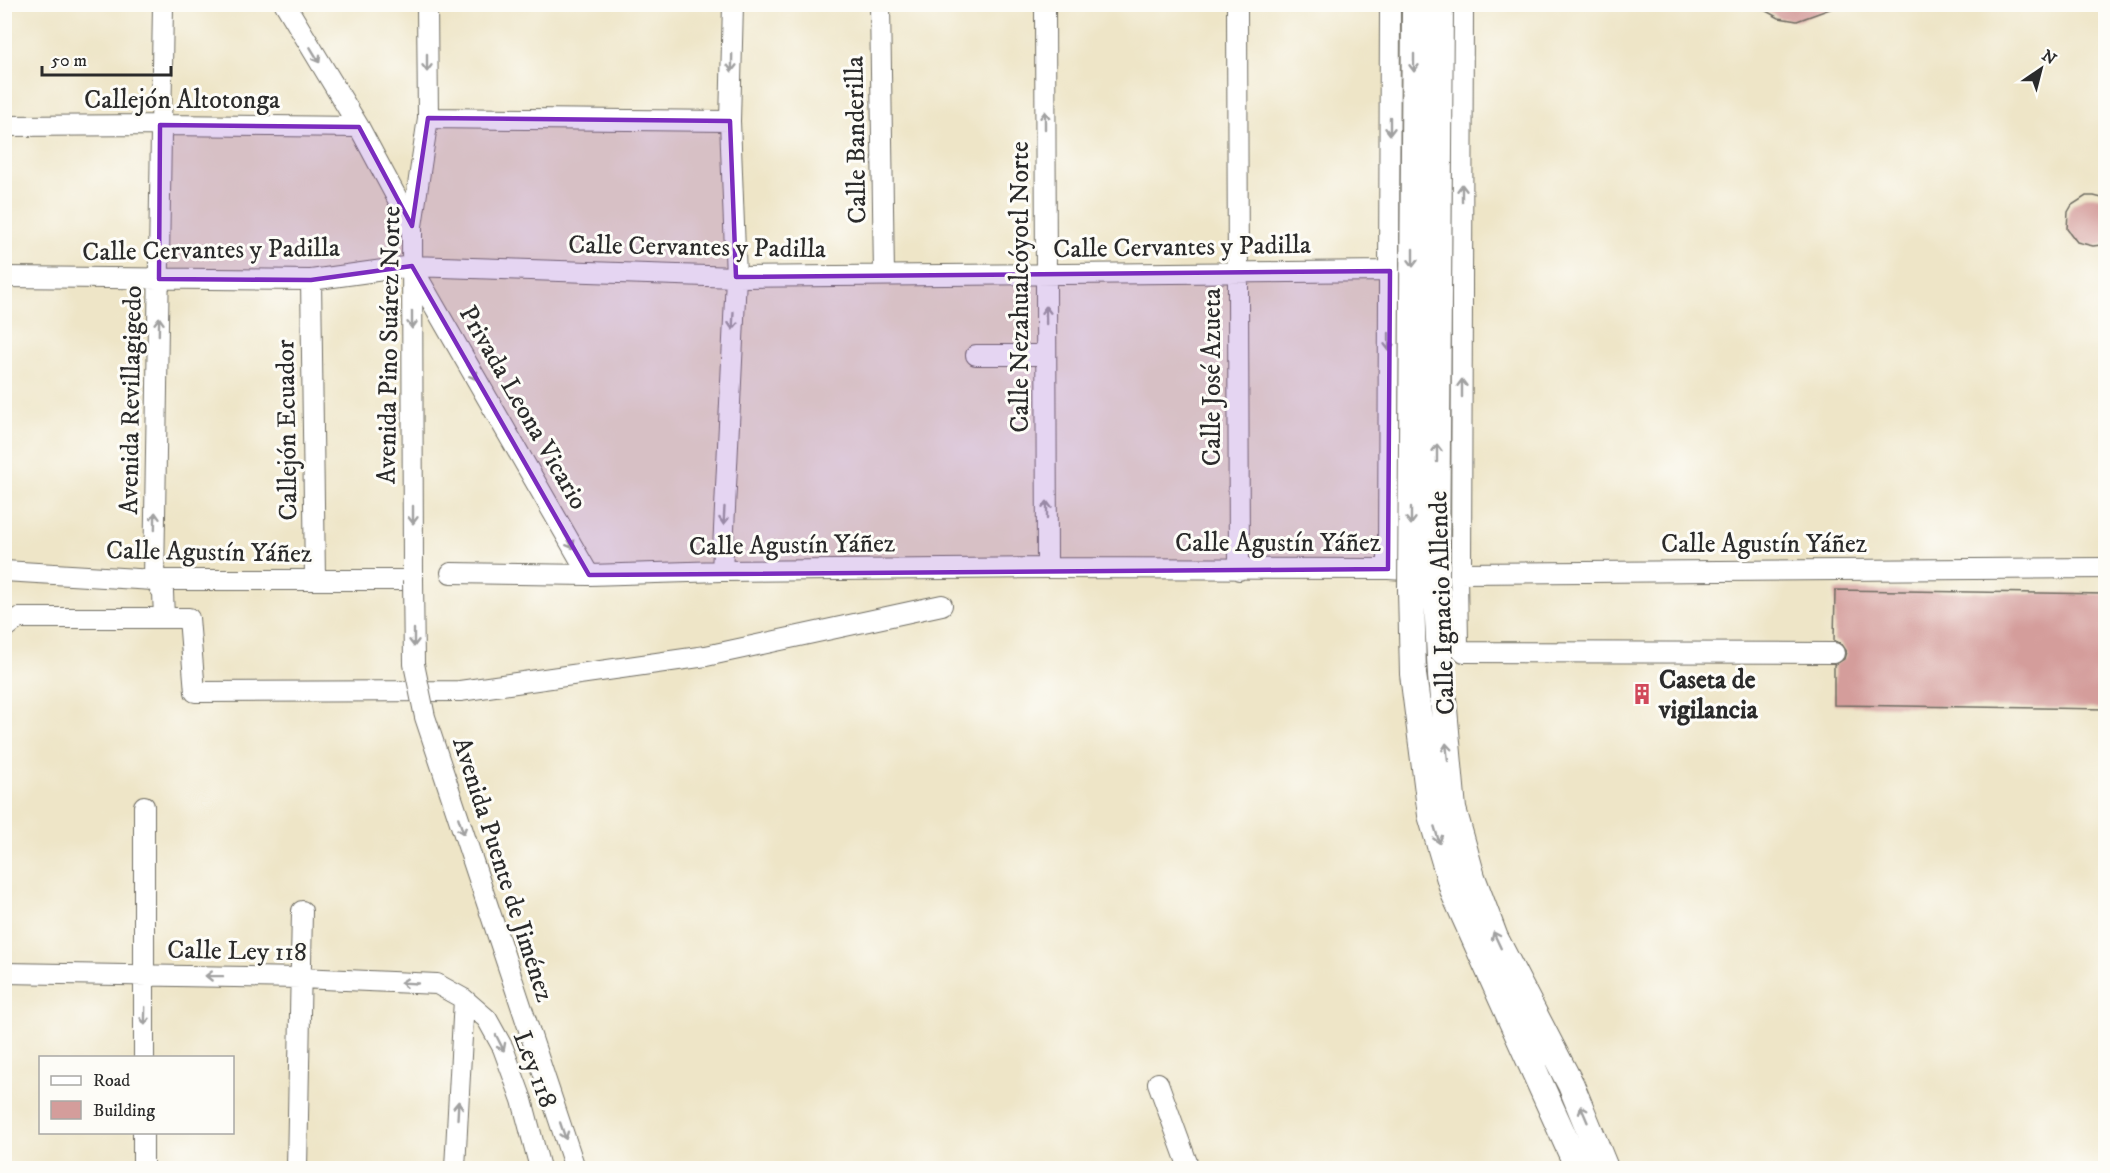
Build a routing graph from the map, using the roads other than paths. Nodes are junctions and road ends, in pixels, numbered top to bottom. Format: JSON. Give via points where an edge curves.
{"nodes":[{"id":1,"x":163,"y":4,"type":"edge"},
{"id":2,"x":285,"y":4,"type":"edge"},
{"id":3,"x":427,"y":4,"type":"edge"},
{"id":4,"x":733,"y":4,"type":"edge"},
{"id":5,"x":880,"y":4,"type":"edge"},
{"id":6,"x":1045,"y":4,"type":"edge"},
{"id":7,"x":1237,"y":4,"type":"edge"},
{"id":8,"x":1390,"y":4,"type":"edge"},
{"id":9,"x":1415,"y":4,"type":"edge"},
{"id":10,"x":1440,"y":4,"type":"edge"},
{"id":11,"x":1463,"y":4,"type":"edge"},
{"id":12,"x":428,"y":118,"type":"junction"},
{"id":13,"x":730,"y":121,"type":"junction"},
{"id":14,"x":160,"y":125,"type":"junction"},
{"id":15,"x":4,"y":126,"type":"edge"},
{"id":16,"x":359,"y":127,"type":"junction"},
{"id":17,"x":412,"y":226,"type":"junction"},
{"id":18,"x":412,"y":266,"type":"junction"},
{"id":19,"x":1390,"y":271,"type":"junction"},
{"id":20,"x":1238,"y":272,"type":"junction"},
{"id":21,"x":1046,"y":274,"type":"junction"},
{"id":22,"x":884,"y":275,"type":"junction"},
{"id":23,"x":4,"y":277,"type":"edge"},
{"id":24,"x":736,"y":278,"type":"junction"},
{"id":25,"x":159,"y":279,"type":"junction"},
{"id":26,"x":311,"y":280,"type":"junction"},
{"id":27,"x":976,"y":355,"type":"dead end"},
{"id":28,"x":1046,"y":355,"type":"junction"},
{"id":29,"x":1047,"y":568,"type":"junction"},
{"id":30,"x":2106,"y":568,"type":"edge"},
{"id":31,"x":1388,"y":569,"type":"junction"},
{"id":32,"x":1239,"y":570,"type":"junction"},
{"id":33,"x":4,"y":571,"type":"edge"},
{"id":34,"x":722,"y":571,"type":"junction"},
{"id":35,"x":1459,"y":572,"type":"junction"},
{"id":36,"x":451,"y":573,"type":"dead end"},
{"id":37,"x":589,"y":575,"type":"junction"},
{"id":38,"x":315,"y":579,"type":"junction"},
{"id":39,"x":154,"y":580,"type":"junction"},
{"id":40,"x":413,"y":580,"type":"junction"},
{"id":41,"x":942,"y":605,"type":"dead end"},
{"id":42,"x":164,"y":618,"type":"junction"},
{"id":43,"x":4,"y":629,"type":"edge"},
{"id":44,"x":1834,"y":653,"type":"dead end"},
{"id":45,"x":144,"y":806,"type":"dead end"},
{"id":46,"x":302,"y":912,"type":"dead end"},
{"id":47,"x":4,"y":973,"type":"edge"},
{"id":48,"x":145,"y":975,"type":"junction"},
{"id":49,"x":300,"y":978,"type":"junction"},
{"id":50,"x":464,"y":999,"type":"junction"},
{"id":51,"x":144,"y":1056,"type":"edge"},
{"id":52,"x":1158,"y":1083,"type":"dead end"},
{"id":53,"x":143,"y":1134,"type":"edge"},
{"id":54,"x":143,"y":1168,"type":"edge"},
{"id":55,"x":297,"y":1168,"type":"edge"},
{"id":56,"x":455,"y":1168,"type":"edge"},
{"id":57,"x":540,"y":1168,"type":"edge"},
{"id":58,"x":575,"y":1168,"type":"edge"},
{"id":59,"x":1189,"y":1168,"type":"edge"},
{"id":60,"x":1578,"y":1168,"type":"edge"},
{"id":61,"x":1605,"y":1168,"type":"edge"}],
"edges":[{"from":1,"to":14,"type":"street","name":"Avenida Revillagigedo"},
{"from":2,"to":16,"type":"street","one_way":true},
{"from":3,"to":12,"type":"street","name":"Avenida Pino Suárez Norte","one_way":true},
{"from":4,"to":13,"type":"street","one_way":true},
{"from":5,"to":22,"type":"street","name":"Calle Banderilla"},
{"from":21,"to":6,"type":"street","name":"Calle Nezahualcóyotl Norte","one_way":true},
{"from":7,"to":20,"type":"street","name":"Calle José Azueta"},
{"from":8,"to":19,"type":"street","name":"Calle Ignacio Allende","one_way":true},
{"from":9,"to":60,"type":"main road","name":"Calle Ignacio Allende","one_way":true,"bridge":true,"via":[[1411,590],[1413,674],[1430,804],[1454,893]]},
{"from":61,"to":10,"type":"main road","name":"Calle Ignacio Allende","one_way":true,"bridge":true,"via":[[1571,1085],[1495,938],[1453,809],[1436,580]]},
{"from":35,"to":11,"type":"street","name":"Calle Ignacio Allende","one_way":true},
{"from":12,"to":13,"type":"street"},
{"from":12,"to":17,"type":"street","name":"Avenida Pino Suárez Norte"},
{"from":13,"to":24,"type":"street"},
{"from":14,"to":15,"type":"street","name":"Callejón Altotonga"},
{"from":14,"to":16,"type":"street","name":"Callejón Altotonga"},
{"from":14,"to":25,"type":"street","name":"Avenida Revillagigedo"},
{"from":16,"to":17,"type":"street"},
{"from":17,"to":18,"type":"street","name":"Avenida Pino Suárez Norte"},
{"from":18,"to":24,"type":"street","name":"Calle Cervantes y Padilla"},
{"from":18,"to":26,"type":"street","name":"Calle Cervantes y Padilla"},
{"from":18,"to":37,"type":"street","name":"Privada Leona Vicario","one_way":true},
{"from":18,"to":40,"type":"street","name":"Avenida Pino Suárez Norte","one_way":true},
{"from":19,"to":20,"type":"street","name":"Calle Cervantes y Padilla"},
{"from":19,"to":31,"type":"street","name":"Calle Ignacio Allende","one_way":true},
{"from":20,"to":21,"type":"street","name":"Calle Cervantes y Padilla"},
{"from":20,"to":32,"type":"street","name":"Calle José Azueta"},
{"from":21,"to":22,"type":"street","name":"Calle Cervantes y Padilla"},
{"from":28,"to":21,"type":"street","name":"Calle Nezahualcóyotl Norte","one_way":true},
{"from":22,"to":24,"type":"street","name":"Calle Cervantes y Padilla"},
{"from":23,"to":25,"type":"street","name":"Calle Cervantes y Padilla"},
{"from":24,"to":34,"type":"street","one_way":true},
{"from":25,"to":26,"type":"street","name":"Calle Cervantes y Padilla"},
{"from":39,"to":25,"type":"street","name":"Avenida Revillagigedo","one_way":true},
{"from":26,"to":38,"type":"street","name":"Callejón Ecuador"},
{"from":27,"to":28,"type":"street"},
{"from":29,"to":28,"type":"street","name":"Calle Nezahualcóyotl Norte","one_way":true},
{"from":29,"to":32,"type":"street","name":"Calle Agustín Yáñez"},
{"from":29,"to":34,"type":"street","name":"Calle Agustín Yáñez"},
{"from":30,"to":35,"type":"street","name":"Calle Agustín Yáñez"},
{"from":31,"to":32,"type":"street","name":"Calle Agustín Yáñez"},
{"from":31,"to":35,"type":"street","name":"Calle Agustín Yáñez"},
{"from":33,"to":39,"type":"street","name":"Calle Agustín Yáñez"},
{"from":34,"to":37,"type":"street","name":"Calle Agustín Yáñez"},
{"from":35,"to":44,"type":"street","name":"Calle Ignacio Allende","via":[[1458,646],[1464,652]]},
{"from":36,"to":37,"type":"street","name":"Calle Agustín Yáñez"},
{"from":38,"to":39,"type":"street","name":"Calle Agustín Yáñez"},
{"from":38,"to":40,"type":"street","name":"Calle Agustín Yáñez"},
{"from":39,"to":42,"type":"street","via":[[163,592]]},
{"from":40,"to":58,"type":"street","name":"Avenida Puente de Jiménez","one_way":true,"bridge":true,"via":[[414,664],[425,717]]},
{"from":41,"to":42,"type":"street","via":[[705,656],[460,691],[195,692],[189,618]]},
{"from":42,"to":43,"type":"street","via":[[19,618]]},
{"from":45,"to":48,"type":"street"},
{"from":46,"to":49,"type":"street"},
{"from":47,"to":48,"type":"street","name":"Calle Ley 118"},
{"from":49,"to":48,"type":"street","name":"Calle Ley 118","one_way":true},
{"from":48,"to":51,"type":"street","one_way":true},
{"from":50,"to":49,"type":"street","name":"Calle Ley 118","one_way":true,"via":[[437,984]]},
{"from":49,"to":55,"type":"street"},
{"from":56,"to":50,"type":"street","one_way":true},
{"from":50,"to":57,"type":"street","name":"Ley 118","one_way":true,"via":[[487,1019],[503,1048]]},
{"from":52,"to":59,"type":"street"},
{"from":53,"to":54,"type":"street"}]}
